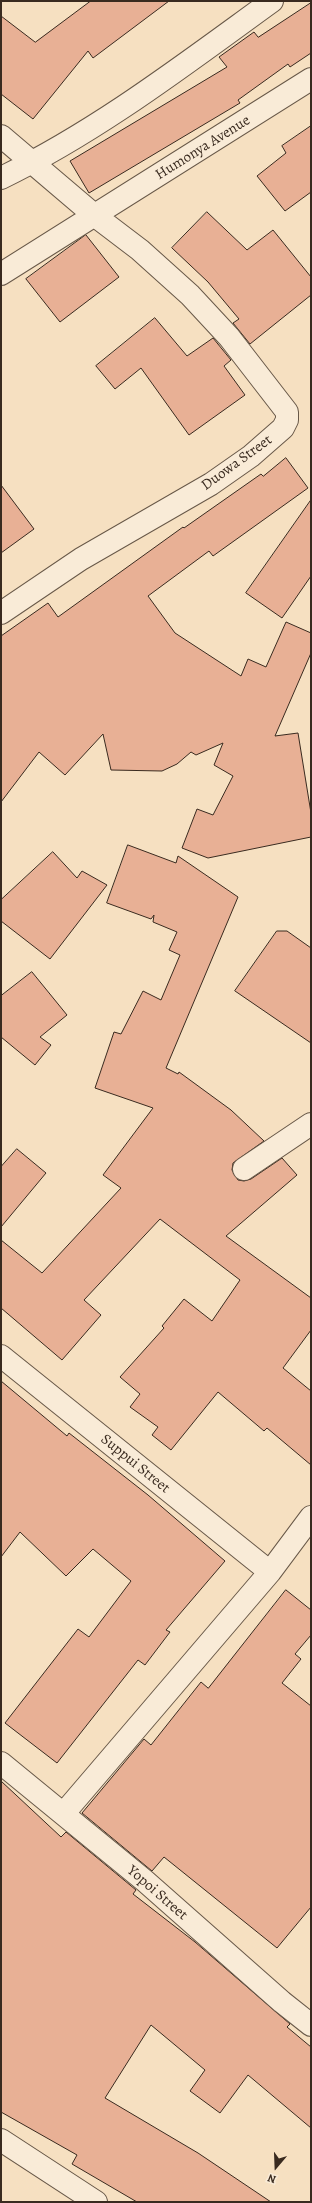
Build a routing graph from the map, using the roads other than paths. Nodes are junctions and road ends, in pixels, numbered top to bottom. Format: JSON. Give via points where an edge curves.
{"nodes":[{"id":1,"x":272,"y":1,"type":"edge"},
{"id":2,"x":311,"y":79,"type":"edge"},
{"id":3,"x":1,"y":136,"type":"edge"},
{"id":4,"x":31,"y":164,"type":"junction"},
{"id":5,"x":1,"y":178,"type":"edge"},
{"id":6,"x":94,"y":215,"type":"junction"},
{"id":7,"x":1,"y":274,"type":"edge"},
{"id":8,"x":1,"y":613,"type":"edge"},
{"id":9,"x":311,"y":1124,"type":"edge"},
{"id":10,"x":244,"y":1169,"type":"dead end"},
{"id":11,"x":1,"y":1356,"type":"edge"},
{"id":12,"x":311,"y":1517,"type":"edge"},
{"id":13,"x":270,"y":1572,"type":"junction"},
{"id":14,"x":1,"y":1763,"type":"edge"},
{"id":15,"x":64,"y":1813,"type":"junction"},
{"id":16,"x":311,"y":2025,"type":"edge"},
{"id":17,"x":1,"y":2140,"type":"edge"},
{"id":18,"x":96,"y":2202,"type":"edge"}],
"edges":[{"from":1,"to":4,"type":"street","via":[[134,100]]},
{"from":2,"to":6,"type":"street","name":"Humonya Avenue"},
{"from":3,"to":4,"type":"street","name":"Duowa Street"},
{"from":4,"to":5,"type":"street"},
{"from":4,"to":6,"type":"street","name":"Duowa Street"},
{"from":6,"to":7,"type":"street","name":"Humonya Avenue"},
{"from":6,"to":8,"type":"street","name":"Duowa Street","via":[[140,250],[190,295],[229,337],[287,412],[287,420],[283,428],[251,456],[216,480],[81,559]]},
{"from":9,"to":10,"type":"street"},
{"from":11,"to":13,"type":"street","name":"Suppui Street"},
{"from":12,"to":13,"type":"street"},
{"from":13,"to":15,"type":"street"},
{"from":14,"to":15,"type":"street","name":"Yopoi Street"},
{"from":15,"to":16,"type":"street","name":"Yopoi Street"},
{"from":17,"to":18,"type":"street"}]}
